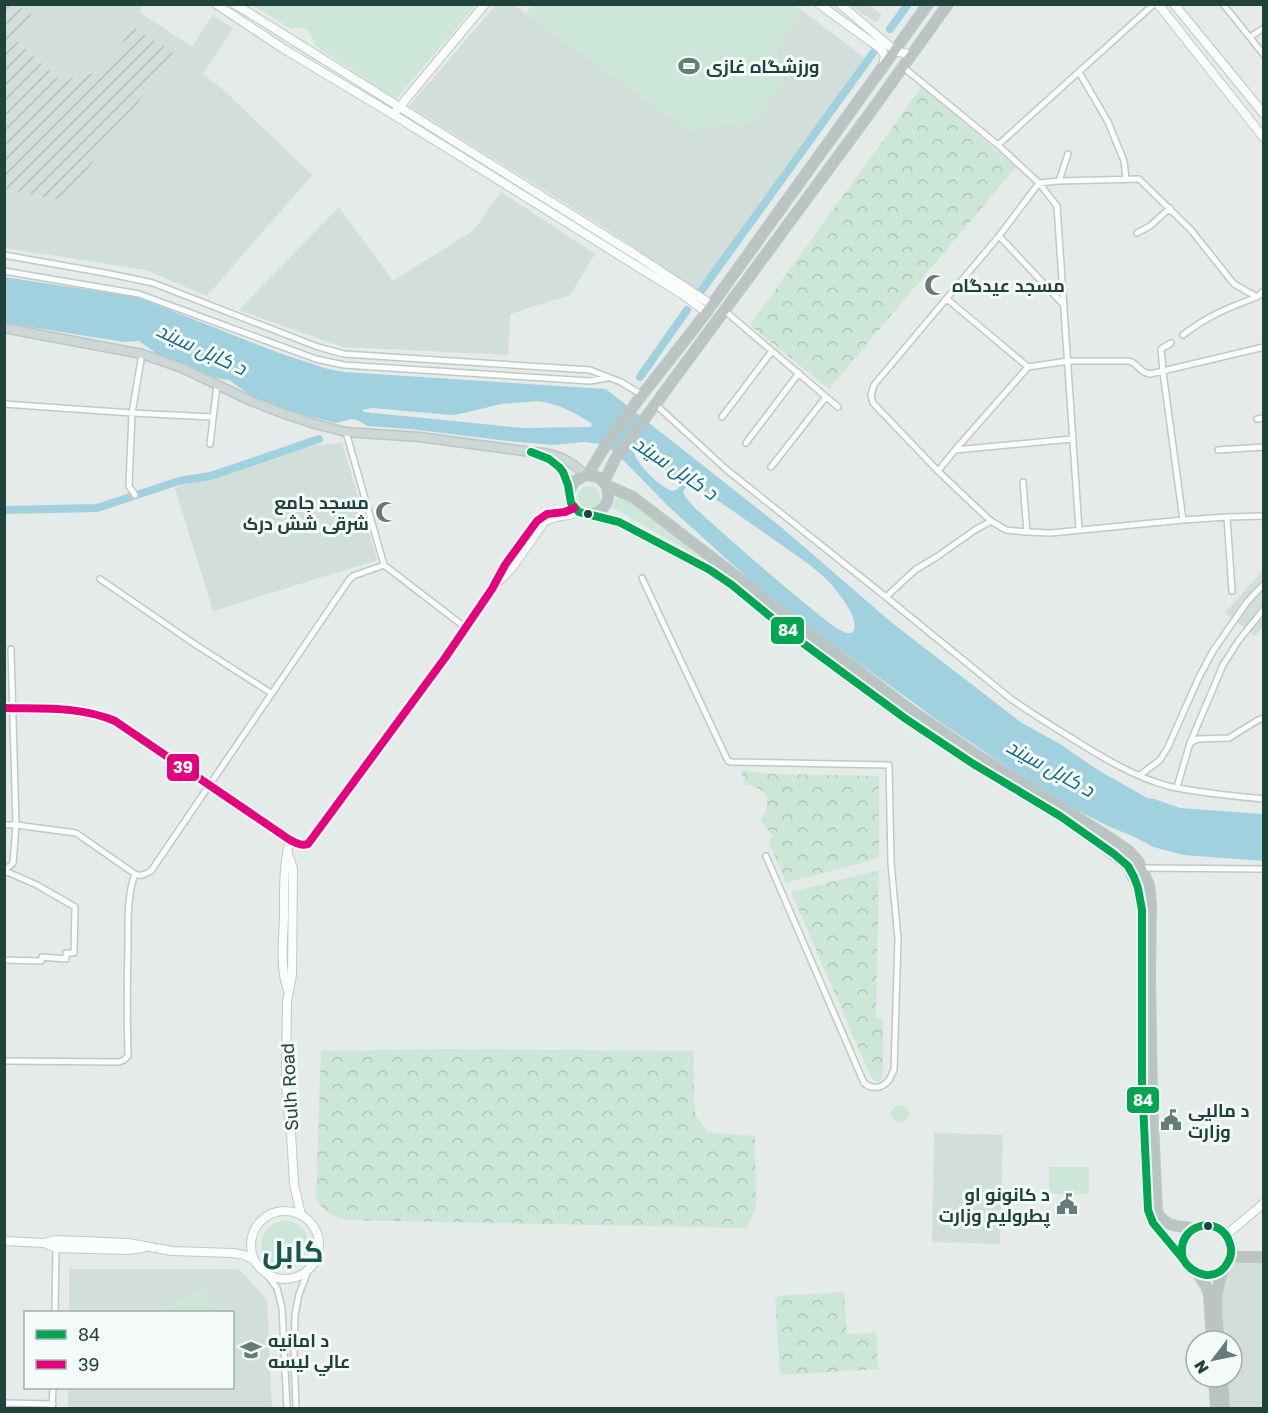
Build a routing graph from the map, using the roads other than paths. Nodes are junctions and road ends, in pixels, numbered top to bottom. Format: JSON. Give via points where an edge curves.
{"nodes":[{"id":1,"x":216,"y":4,"type":"edge"},
{"id":2,"x":235,"y":4,"type":"edge"},
{"id":3,"x":485,"y":4,"type":"edge"},
{"id":4,"x":819,"y":4,"type":"edge"},
{"id":5,"x":840,"y":4,"type":"edge"},
{"id":6,"x":928,"y":4,"type":"edge"},
{"id":7,"x":948,"y":4,"type":"edge"},
{"id":8,"x":1156,"y":4,"type":"edge"},
{"id":9,"x":1174,"y":4,"type":"edge"},
{"id":10,"x":1223,"y":4,"type":"edge"},
{"id":11,"x":1263,"y":28,"type":"edge"},
{"id":12,"x":1250,"y":37,"type":"junction"},
{"id":13,"x":895,"y":51,"type":"junction"},
{"id":14,"x":912,"y":55,"type":"junction"},
{"id":15,"x":1263,"y":55,"type":"edge"},
{"id":16,"x":903,"y":67,"type":"junction"},
{"id":17,"x":883,"y":69,"type":"junction"},
{"id":18,"x":1079,"y":72,"type":"junction"},
{"id":19,"x":398,"y":107,"type":"junction"},
{"id":20,"x":850,"y":114,"type":"junction"},
{"id":21,"x":1263,"y":114,"type":"edge"},
{"id":22,"x":393,"y":115,"type":"junction"},
{"id":23,"x":867,"y":117,"type":"junction"},
{"id":24,"x":1263,"y":138,"type":"edge"},
{"id":25,"x":998,"y":145,"type":"junction"},
{"id":26,"x":1068,"y":154,"type":"dead end"},
{"id":27,"x":1126,"y":179,"type":"junction"},
{"id":28,"x":1059,"y":181,"type":"junction"},
{"id":29,"x":1039,"y":183,"type":"junction"},
{"id":30,"x":1170,"y":208,"type":"junction"},
{"id":31,"x":1137,"y":233,"type":"dead end"},
{"id":32,"x":999,"y":236,"type":"junction"},
{"id":33,"x":4,"y":255,"type":"edge"},
{"id":34,"x":4,"y":271,"type":"edge"},
{"id":35,"x":1263,"y":291,"type":"edge"},
{"id":36,"x":1257,"y":297,"type":"junction"},
{"id":37,"x":947,"y":299,"type":"junction"},
{"id":38,"x":1064,"y":304,"type":"junction"},
{"id":39,"x":709,"y":308,"type":"junction"},
{"id":40,"x":725,"y":311,"type":"junction"},
{"id":41,"x":4,"y":328,"type":"edge"},
{"id":42,"x":1183,"y":335,"type":"dead end"},
{"id":43,"x":1171,"y":343,"type":"dead end"},
{"id":44,"x":1263,"y":347,"type":"edge"},
{"id":45,"x":772,"y":351,"type":"junction"},
{"id":46,"x":142,"y":354,"type":"junction"},
{"id":47,"x":372,"y":357,"type":"junction"},
{"id":48,"x":1068,"y":361,"type":"junction"},
{"id":49,"x":1028,"y":367,"type":"junction"},
{"id":50,"x":371,"y":368,"type":"junction"},
{"id":51,"x":1163,"y":372,"type":"junction"},
{"id":52,"x":799,"y":374,"type":"junction"},
{"id":53,"x":609,"y":378,"type":"junction"},
{"id":54,"x":217,"y":385,"type":"junction"},
{"id":55,"x":642,"y":395,"type":"junction"},
{"id":56,"x":826,"y":397,"type":"junction"},
{"id":57,"x":655,"y":404,"type":"junction"},
{"id":58,"x":4,"y":405,"type":"edge"},
{"id":59,"x":838,"y":407,"type":"dead end"},
{"id":60,"x":132,"y":413,"type":"junction"},
{"id":61,"x":212,"y":417,"type":"junction"},
{"id":62,"x":722,"y":417,"type":"dead end"},
{"id":63,"x":346,"y":432,"type":"junction"},
{"id":64,"x":1072,"y":439,"type":"junction"},
{"id":65,"x":746,"y":443,"type":"dead end"},
{"id":66,"x":210,"y":444,"type":"dead end"},
{"id":67,"x":1263,"y":447,"type":"edge"},
{"id":68,"x":955,"y":450,"type":"junction"},
{"id":69,"x":1218,"y":450,"type":"dead end"},
{"id":70,"x":531,"y":452,"type":"junction"},
{"id":71,"x":771,"y":467,"type":"dead end"},
{"id":72,"x":938,"y":471,"type":"junction"},
{"id":73,"x":587,"y":475,"type":"junction"},
{"id":74,"x":1023,"y":482,"type":"dead end"},
{"id":75,"x":605,"y":484,"type":"junction"},
{"id":76,"x":569,"y":491,"type":"junction"},
{"id":77,"x":135,"y":495,"type":"dead end"},
{"id":78,"x":576,"y":510,"type":"junction"},
{"id":79,"x":590,"y":515,"type":"junction"},
{"id":80,"x":1263,"y":516,"type":"edge"},
{"id":81,"x":1227,"y":517,"type":"junction"},
{"id":82,"x":1183,"y":520,"type":"junction"},
{"id":83,"x":990,"y":521,"type":"junction"},
{"id":84,"x":1079,"y":530,"type":"junction"},
{"id":85,"x":1027,"y":532,"type":"junction"},
{"id":86,"x":384,"y":565,"type":"junction"},
{"id":87,"x":642,"y":578,"type":"dead end"},
{"id":88,"x":100,"y":579,"type":"dead end"},
{"id":89,"x":1263,"y":584,"type":"edge"},
{"id":90,"x":1232,"y":591,"type":"dead end"},
{"id":91,"x":886,"y":597,"type":"junction"},
{"id":92,"x":1263,"y":609,"type":"edge"},
{"id":93,"x":466,"y":628,"type":"junction"},
{"id":94,"x":11,"y":649,"type":"dead end"},
{"id":95,"x":271,"y":693,"type":"junction"},
{"id":96,"x":8,"y":708,"type":"edge"},
{"id":97,"x":1263,"y":718,"type":"edge"},
{"id":98,"x":1190,"y":743,"type":"junction"},
{"id":99,"x":1140,"y":775,"type":"junction"},
{"id":100,"x":209,"y":784,"type":"junction"},
{"id":101,"x":1177,"y":787,"type":"junction"},
{"id":102,"x":1263,"y":799,"type":"edge"},
{"id":103,"x":4,"y":825,"type":"edge"},
{"id":104,"x":16,"y":825,"type":"junction"},
{"id":105,"x":290,"y":840,"type":"junction"},
{"id":106,"x":766,"y":856,"type":"dead end"},
{"id":107,"x":1142,"y":868,"type":"junction"},
{"id":108,"x":1263,"y":869,"type":"edge"},
{"id":109,"x":5,"y":871,"type":"edge"},
{"id":110,"x":135,"y":874,"type":"junction"},
{"id":111,"x":4,"y":960,"type":"edge"},
{"id":112,"x":4,"y":1061,"type":"edge"},
{"id":113,"x":1263,"y":1203,"type":"edge"},
{"id":114,"x":301,"y":1215,"type":"junction"},
{"id":115,"x":1194,"y":1228,"type":"junction"},
{"id":116,"x":1226,"y":1235,"type":"junction"},
{"id":117,"x":4,"y":1241,"type":"edge"},
{"id":118,"x":56,"y":1244,"type":"junction"},
{"id":119,"x":1231,"y":1255,"type":"junction"},
{"id":120,"x":1263,"y":1257,"type":"edge"},
{"id":121,"x":253,"y":1259,"type":"junction"},
{"id":122,"x":1183,"y":1259,"type":"junction"},
{"id":123,"x":1224,"y":1267,"type":"junction"},
{"id":124,"x":308,"y":1271,"type":"junction"},
{"id":125,"x":1198,"y":1274,"type":"junction"},
{"id":126,"x":267,"y":1275,"type":"junction"},
{"id":127,"x":55,"y":1311,"type":"edge"},
{"id":128,"x":1211,"y":1329,"type":"edge"},
{"id":129,"x":1218,"y":1329,"type":"edge"},
{"id":130,"x":53,"y":1389,"type":"edge"},
{"id":131,"x":1215,"y":1389,"type":"edge"},
{"id":132,"x":1223,"y":1389,"type":"edge"},
{"id":133,"x":4,"y":1403,"type":"edge"},
{"id":134,"x":53,"y":1406,"type":"edge"},
{"id":135,"x":287,"y":1408,"type":"edge"},
{"id":136,"x":296,"y":1408,"type":"edge"},
{"id":137,"x":1216,"y":1408,"type":"edge"},
{"id":138,"x":1224,"y":1408,"type":"edge"}],
"edges":[{"from":1,"to":22,"type":"main road"},
{"from":2,"to":19,"type":"main road"},
{"from":3,"to":19,"type":"main road"},
{"from":4,"to":17,"type":"main road","via":[[880,50],[885,56]]},
{"from":5,"to":13,"type":"main road"},
{"from":6,"to":13,"type":"highway"},
{"from":7,"to":14,"type":"highway"},
{"from":8,"to":18,"type":"street"},
{"from":8,"to":24,"type":"main road"},
{"from":9,"to":21,"type":"main road"},
{"from":10,"to":12,"type":"street"},
{"from":11,"to":12,"type":"street"},
{"from":12,"to":15,"type":"street"},
{"from":13,"to":14,"type":"main road"},
{"from":13,"to":17,"type":"highway"},
{"from":14,"to":16,"type":"highway"},
{"from":16,"to":23,"type":"highway"},
{"from":16,"to":25,"type":"street"},
{"from":17,"to":20,"type":"highway"},
{"from":18,"to":25,"type":"street"},
{"from":18,"to":27,"type":"street","via":[[1112,132],[1124,161]]},
{"from":19,"to":22,"type":"main road"},
{"from":19,"to":39,"type":"main road","via":[[626,249]]},
{"from":20,"to":23,"type":"highway"},
{"from":20,"to":39,"type":"highway"},
{"from":22,"to":39,"type":"main road"},
{"from":23,"to":40,"type":"highway"},
{"from":25,"to":29,"type":"street"},
{"from":26,"to":28,"type":"street"},
{"from":27,"to":28,"type":"street"},
{"from":27,"to":30,"type":"street","via":[[1139,179]]},
{"from":28,"to":29,"type":"street"},
{"from":29,"to":32,"type":"street"},
{"from":29,"to":38,"type":"street","via":[[1057,206]]},
{"from":30,"to":31,"type":"street"},
{"from":30,"to":36,"type":"street","via":[[1234,285]]},
{"from":32,"to":37,"type":"street"},
{"from":32,"to":38,"type":"street"},
{"from":33,"to":47,"type":"street","via":[[153,283],[318,347]]},
{"from":34,"to":50,"type":"street","via":[[139,294],[316,360]]},
{"from":35,"to":36,"type":"street"},
{"from":36,"to":42,"type":"street","via":[[1226,308]]},
{"from":37,"to":49,"type":"street"},
{"from":37,"to":72,"type":"street","via":[[874,385],[871,395],[873,403]]},
{"from":38,"to":48,"type":"street"},
{"from":39,"to":55,"type":"highway"},
{"from":40,"to":45,"type":"street"},
{"from":40,"to":57,"type":"highway"},
{"from":41,"to":46,"type":"main road"},
{"from":43,"to":51,"type":"street","via":[[1161,349]]},
{"from":44,"to":51,"type":"street"},
{"from":45,"to":52,"type":"street"},
{"from":45,"to":62,"type":"street"},
{"from":46,"to":54,"type":"main road"},
{"from":46,"to":60,"type":"street"},
{"from":47,"to":50,"type":"street"},
{"from":47,"to":53,"type":"street","via":[[590,370]]},
{"from":48,"to":49,"type":"street"},
{"from":48,"to":51,"type":"street","via":[[1133,361],[1146,374]]},
{"from":48,"to":64,"type":"street"},
{"from":49,"to":68,"type":"street"},
{"from":50,"to":53,"type":"street","via":[[590,381]]},
{"from":51,"to":82,"type":"street"},
{"from":52,"to":56,"type":"street"},
{"from":52,"to":65,"type":"street"},
{"from":53,"to":55,"type":"street"},
{"from":54,"to":61,"type":"street"},
{"from":54,"to":63,"type":"main road","via":[[285,414]]},
{"from":55,"to":73,"type":"highway"},
{"from":56,"to":59,"type":"street"},
{"from":56,"to":71,"type":"street"},
{"from":57,"to":75,"type":"highway","via":[[615,459]]},
{"from":57,"to":91,"type":"street","via":[[727,470]]},
{"from":58,"to":60,"type":"street"},
{"from":60,"to":61,"type":"street"},
{"from":60,"to":77,"type":"street","via":[[129,486]]},
{"from":61,"to":66,"type":"street"},
{"from":63,"to":70,"type":"main road"},
{"from":63,"to":86,"type":"street"},
{"from":64,"to":68,"type":"street"},
{"from":64,"to":84,"type":"street"},
{"from":67,"to":69,"type":"street"},
{"from":68,"to":72,"type":"street"},
{"from":70,"to":73,"type":"main road","via":[[565,458]]},
{"from":70,"to":76,"type":"main road","via":[[559,467]]},
{"from":72,"to":83,"type":"street"},
{"from":73,"to":75,"type":"highway"},
{"from":73,"to":76,"type":"highway","via":[[575,481]]},
{"from":74,"to":85,"type":"street"},
{"from":75,"to":79,"type":"highway","via":[[609,498],[602,510]]},
{"from":75,"to":107,"type":"highway","via":[[633,497],[912,711],[1129,851]]},
{"from":76,"to":78,"type":"highway"},
{"from":78,"to":79,"type":"highway"},
{"from":78,"to":93,"type":"main road","via":[[540,518]]},
{"from":79,"to":122,"type":"highway","via":[[619,522],[710,570],[906,719],[1059,816],[1128,866],[1142,910],[1142,1082],[1148,1210],[1153,1223]]},
{"from":80,"to":81,"type":"street"},
{"from":81,"to":82,"type":"street"},
{"from":81,"to":90,"type":"street"},
{"from":82,"to":84,"type":"street"},
{"from":83,"to":85,"type":"street","via":[[1006,530]]},
{"from":83,"to":91,"type":"street","via":[[915,570]]},
{"from":84,"to":85,"type":"street"},
{"from":86,"to":93,"type":"street"},
{"from":86,"to":95,"type":"street","via":[[349,580]]},
{"from":87,"to":106,"type":"street","via":[[728,761],[889,765],[891,863],[898,939],[894,1070],[889,1082],[878,1088],[864,1083]]},
{"from":88,"to":95,"type":"street"},
{"from":89,"to":99,"type":"street","via":[[1213,651],[1160,760]]},
{"from":91,"to":99,"type":"street","via":[[1011,699],[1102,757]]},
{"from":92,"to":98,"type":"street","via":[[1223,665]]},
{"from":93,"to":105,"type":"main road","via":[[308,844]]},
{"from":94,"to":96,"type":"street"},
{"from":95,"to":100,"type":"street"},
{"from":96,"to":100,"type":"main road","via":[[74,710],[100,715]]},
{"from":96,"to":104,"type":"street"},
{"from":97,"to":98,"type":"street","via":[[1229,738]]},
{"from":98,"to":101,"type":"street"},
{"from":99,"to":101,"type":"street"},
{"from":100,"to":105,"type":"main road"},
{"from":100,"to":110,"type":"street","via":[[151,871]]},
{"from":101,"to":102,"type":"street"},
{"from":103,"to":104,"type":"street"},
{"from":104,"to":109,"type":"street","via":[[13,863]]},
{"from":104,"to":110,"type":"street","via":[[76,833]]},
{"from":105,"to":114,"type":"main road","name":"Sulh Road","via":[[284,884],[283,974],[288,990],[287,1103],[294,1184]]},
{"from":107,"to":108,"type":"street"},
{"from":107,"to":115,"type":"highway","via":[[1152,903],[1152,1101],[1158,1212],[1170,1225]]},
{"from":109,"to":111,"type":"street","via":[[75,907],[74,952],[66,953],[66,959]]},
{"from":110,"to":112,"type":"street","via":[[128,931],[128,1056],[119,1062]]},
{"from":113,"to":116,"type":"main road"},
{"from":114,"to":121,"type":"main road","via":[[290,1211],[268,1215],[256,1227],[250,1243]]},
{"from":114,"to":124,"type":"main road","via":[[315,1229],[320,1244]]},
{"from":115,"to":116,"type":"highway","via":[[1215,1227]]},
{"from":115,"to":122,"type":"highway","via":[[1183,1241]]},
{"from":116,"to":119,"type":"highway"},
{"from":117,"to":118,"type":"main road"},
{"from":118,"to":121,"type":"main road","via":[[127,1250],[152,1246],[172,1251],[233,1253]]},
{"from":118,"to":127,"type":"street"},
{"from":119,"to":120,"type":"highway"},
{"from":119,"to":123,"type":"highway"},
{"from":121,"to":126,"type":"main road"},
{"from":122,"to":125,"type":"highway"},
{"from":123,"to":125,"type":"highway","via":[[1212,1274]]},
{"from":123,"to":129,"type":"highway","via":[[1216,1293]]},
{"from":124,"to":126,"type":"main road","via":[[280,1280]]},
{"from":124,"to":136,"type":"street","via":[[295,1315]]},
{"from":125,"to":128,"type":"highway","via":[[1209,1295]]},
{"from":126,"to":135,"type":"street","via":[[277,1288],[282,1308]]},
{"from":130,"to":134,"type":"street"},
{"from":131,"to":137,"type":"highway"},
{"from":132,"to":138,"type":"highway"},
{"from":133,"to":134,"type":"street"}]}
